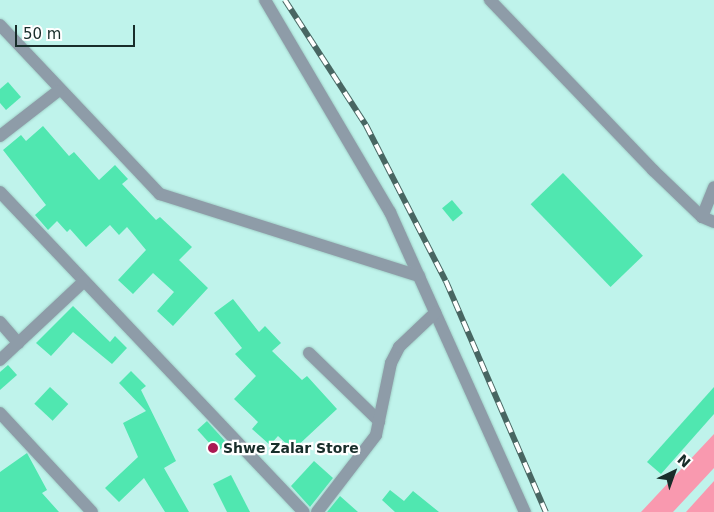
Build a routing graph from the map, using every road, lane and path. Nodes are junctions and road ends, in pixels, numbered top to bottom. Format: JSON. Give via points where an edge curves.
{"nodes":[{"id":1,"x":265,"y":0,"type":"edge"},
{"id":2,"x":490,"y":0,"type":"edge"},
{"id":3,"x":0,"y":25,"type":"edge"},
{"id":4,"x":58,"y":91,"type":"junction"},
{"id":5,"x":0,"y":136,"type":"edge"},
{"id":6,"x":714,"y":187,"type":"edge"},
{"id":7,"x":0,"y":192,"type":"edge"},
{"id":8,"x":708,"y":219,"type":"edge"},
{"id":9,"x":419,"y":276,"type":"junction"},
{"id":10,"x":84,"y":281,"type":"junction"},
{"id":11,"x":435,"y":312,"type":"junction"},
{"id":12,"x":0,"y":322,"type":"edge"},
{"id":13,"x":18,"y":344,"type":"junction"},
{"id":14,"x":309,"y":353,"type":"dead end"},
{"id":15,"x":0,"y":360,"type":"edge"},
{"id":16,"x":0,"y":413,"type":"edge"},
{"id":17,"x":379,"y":421,"type":"junction"},
{"id":18,"x":92,"y":512,"type":"edge"},
{"id":19,"x":304,"y":512,"type":"edge"},
{"id":20,"x":317,"y":512,"type":"edge"},
{"id":21,"x":525,"y":512,"type":"edge"}],
"edges":[{"from":1,"to":9,"type":"street","via":[[390,212]]},
{"from":2,"to":8,"type":"street"},
{"from":3,"to":4,"type":"street"},
{"from":4,"to":5,"type":"street"},
{"from":4,"to":9,"type":"street","via":[[160,194]]},
{"from":6,"to":8,"type":"street"},
{"from":7,"to":10,"type":"street"},
{"from":9,"to":11,"type":"street"},
{"from":10,"to":13,"type":"street"},
{"from":10,"to":19,"type":"street"},
{"from":11,"to":17,"type":"street","via":[[399,347],[390,363]]},
{"from":11,"to":21,"type":"street"},
{"from":12,"to":13,"type":"street"},
{"from":13,"to":15,"type":"street"},
{"from":14,"to":17,"type":"street"},
{"from":16,"to":18,"type":"street"},
{"from":17,"to":20,"type":"street","via":[[376,435],[358,463]]}]}
